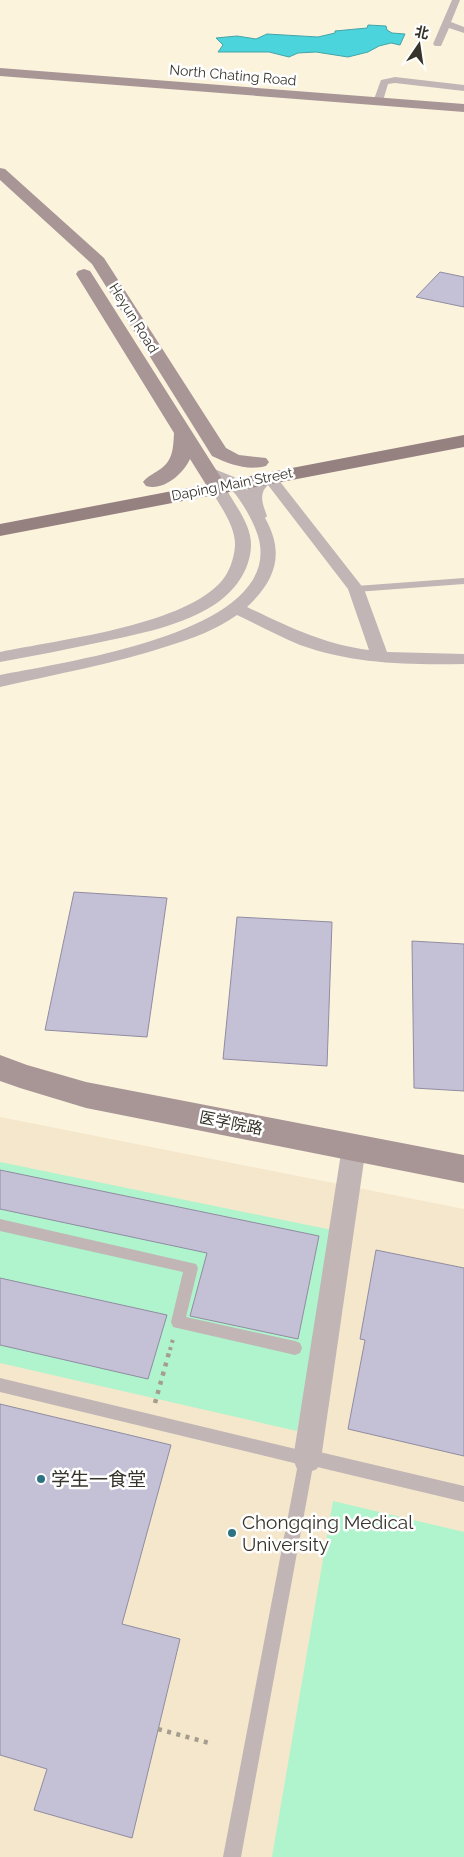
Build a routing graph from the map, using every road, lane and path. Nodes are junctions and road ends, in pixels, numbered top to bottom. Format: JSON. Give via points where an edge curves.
{"nodes":[{"id":1,"x":456,"y":0,"type":"edge"},
{"id":2,"x":446,"y":23,"type":"junction"},
{"id":3,"x":464,"y":30,"type":"edge"},
{"id":4,"x":438,"y":44,"type":"dead end"},
{"id":5,"x":0,"y":72,"type":"edge"},
{"id":6,"x":464,"y":88,"type":"edge"},
{"id":7,"x":378,"y":102,"type":"junction"},
{"id":8,"x":464,"y":108,"type":"edge"},
{"id":9,"x":0,"y":172,"type":"edge"},
{"id":10,"x":0,"y":190,"type":"edge"},
{"id":11,"x":464,"y":425,"type":"edge"},
{"id":12,"x":183,"y":433,"type":"junction"},
{"id":13,"x":464,"y":441,"type":"edge"},
{"id":14,"x":264,"y":469,"type":"junction"},
{"id":15,"x":219,"y":481,"type":"junction"},
{"id":16,"x":153,"y":482,"type":"junction"},
{"id":17,"x":0,"y":512,"type":"edge"},
{"id":18,"x":0,"y":530,"type":"edge"},
{"id":19,"x":264,"y":530,"type":"junction"},
{"id":20,"x":464,"y":581,"type":"edge"},
{"id":21,"x":356,"y":589,"type":"junction"},
{"id":22,"x":237,"y":608,"type":"junction"},
{"id":23,"x":0,"y":658,"type":"edge"},
{"id":24,"x":380,"y":658,"type":"junction"},
{"id":25,"x":464,"y":659,"type":"edge"},
{"id":26,"x":0,"y":682,"type":"edge"},
{"id":27,"x":0,"y":1067,"type":"edge"},
{"id":28,"x":354,"y":1147,"type":"junction"},
{"id":29,"x":464,"y":1169,"type":"edge"},
{"id":30,"x":0,"y":1224,"type":"edge"},
{"id":31,"x":178,"y":1322,"type":"junction"},
{"id":32,"x":295,"y":1348,"type":"dead end"},
{"id":33,"x":162,"y":1379,"type":"dead end"},
{"id":34,"x":0,"y":1385,"type":"edge"},
{"id":35,"x":307,"y":1459,"type":"junction"},
{"id":36,"x":464,"y":1494,"type":"edge"},
{"id":37,"x":158,"y":1729,"type":"dead end"},
{"id":38,"x":213,"y":1744,"type":"dead end"},
{"id":39,"x":232,"y":1857,"type":"edge"}],
"edges":[{"from":1,"to":2,"type":"street"},
{"from":2,"to":3,"type":"street"},
{"from":2,"to":4,"type":"street"},
{"from":5,"to":7,"type":"main road","name":"North Chating Road"},
{"from":6,"to":7,"type":"street","via":[[395,80],[384,82]]},
{"from":7,"to":8,"type":"main road","name":"North Chating Road"},
{"from":9,"to":14,"type":"main road","name":"Heyun Road","via":[[98,261],[219,452]]},
{"from":10,"to":12,"type":"main road","name":"Heyun Road","via":[[78,265]]},
{"from":11,"to":14,"type":"main road","name":"Daping Main Street"},
{"from":12,"to":15,"type":"main road","name":"Heyun Road"},
{"from":12,"to":16,"type":"main road","via":[[184,454],[180,462],[167,475]]},
{"from":13,"to":14,"type":"main road","name":"Daping Main Street"},
{"from":14,"to":15,"type":"main road","name":"Daping Main Street"},
{"from":14,"to":15,"type":"main road","name":"Daping Main Street"},
{"from":14,"to":19,"type":"street","via":[[253,497]]},
{"from":14,"to":21,"type":"street"},
{"from":15,"to":16,"type":"main road","name":"Daping Main Street"},
{"from":15,"to":18,"type":"main road","name":"Daping Main Street"},
{"from":15,"to":19,"type":"street"},
{"from":15,"to":23,"type":"street","via":[[244,544],[236,573],[227,586],[210,600],[166,620],[135,629]]},
{"from":16,"to":17,"type":"main road","name":"Daping Main Street"},
{"from":19,"to":22,"type":"street","via":[[269,544],[263,578]]},
{"from":20,"to":21,"type":"lane"},
{"from":21,"to":24,"type":"street"},
{"from":22,"to":24,"type":"street","via":[[307,641]]},
{"from":22,"to":26,"type":"street","via":[[214,623],[146,648]]},
{"from":24,"to":25,"type":"street"},
{"from":27,"to":28,"type":"main road","name":"医学院路","via":[[86,1095]]},
{"from":28,"to":29,"type":"main road","name":"医学院路"},
{"from":28,"to":35,"type":"street"},
{"from":30,"to":31,"type":"lane","via":[[192,1268]]},
{"from":31,"to":32,"type":"lane"},
{"from":31,"to":33,"type":"path"},
{"from":34,"to":35,"type":"lane"},
{"from":35,"to":36,"type":"lane"},
{"from":35,"to":39,"type":"lane"},
{"from":37,"to":38,"type":"path"}]}
